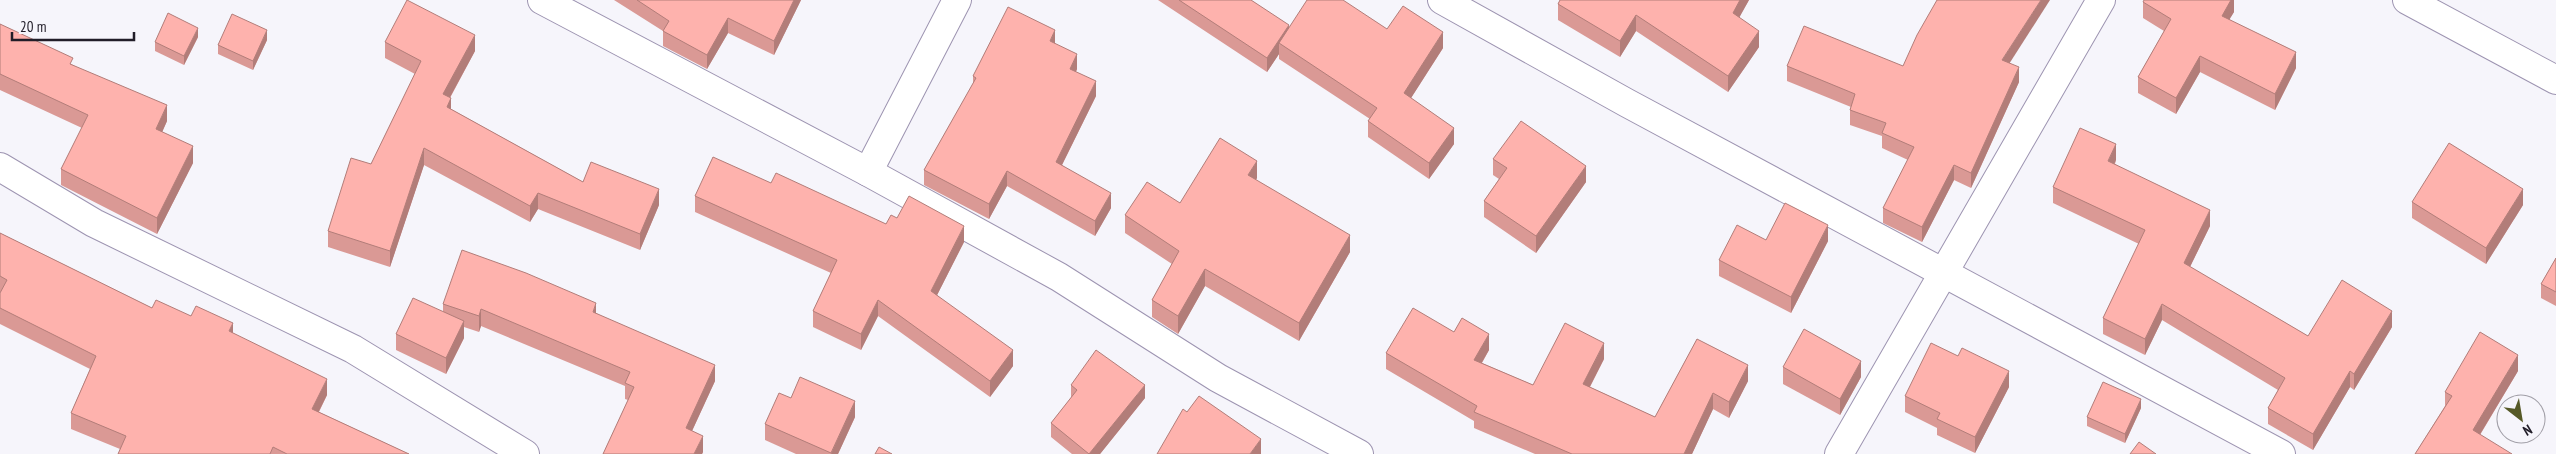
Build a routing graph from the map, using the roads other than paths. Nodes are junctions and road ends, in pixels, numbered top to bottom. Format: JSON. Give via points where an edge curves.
{"nodes":[{"id":1,"x":542,"y":0,"type":"edge"},
{"id":2,"x":957,"y":0,"type":"edge"},
{"id":3,"x":1442,"y":0,"type":"edge"},
{"id":4,"x":2101,"y":0,"type":"edge"},
{"id":5,"x":2406,"y":0,"type":"edge"},
{"id":6,"x":2556,"y":80,"type":"edge"},
{"id":7,"x":0,"y":168,"type":"edge"},
{"id":8,"x":868,"y":172,"type":"junction"},
{"id":9,"x":1942,"y":273,"type":"junction"},
{"id":10,"x":525,"y":454,"type":"edge"},
{"id":11,"x":1359,"y":454,"type":"edge"},
{"id":12,"x":1839,"y":454,"type":"edge"},
{"id":13,"x":2281,"y":454,"type":"edge"}],
"edges":[{"from":1,"to":8,"type":"street"},
{"from":2,"to":8,"type":"street"},
{"from":3,"to":9,"type":"street","via":[[1627,104]]},
{"from":4,"to":9,"type":"street"},
{"from":5,"to":6,"type":"street"},
{"from":7,"to":10,"type":"street","via":[[94,223],[353,349]]},
{"from":8,"to":11,"type":"street","via":[[1059,277],[1218,378]]},
{"from":9,"to":12,"type":"street"},
{"from":9,"to":13,"type":"street"}]}
